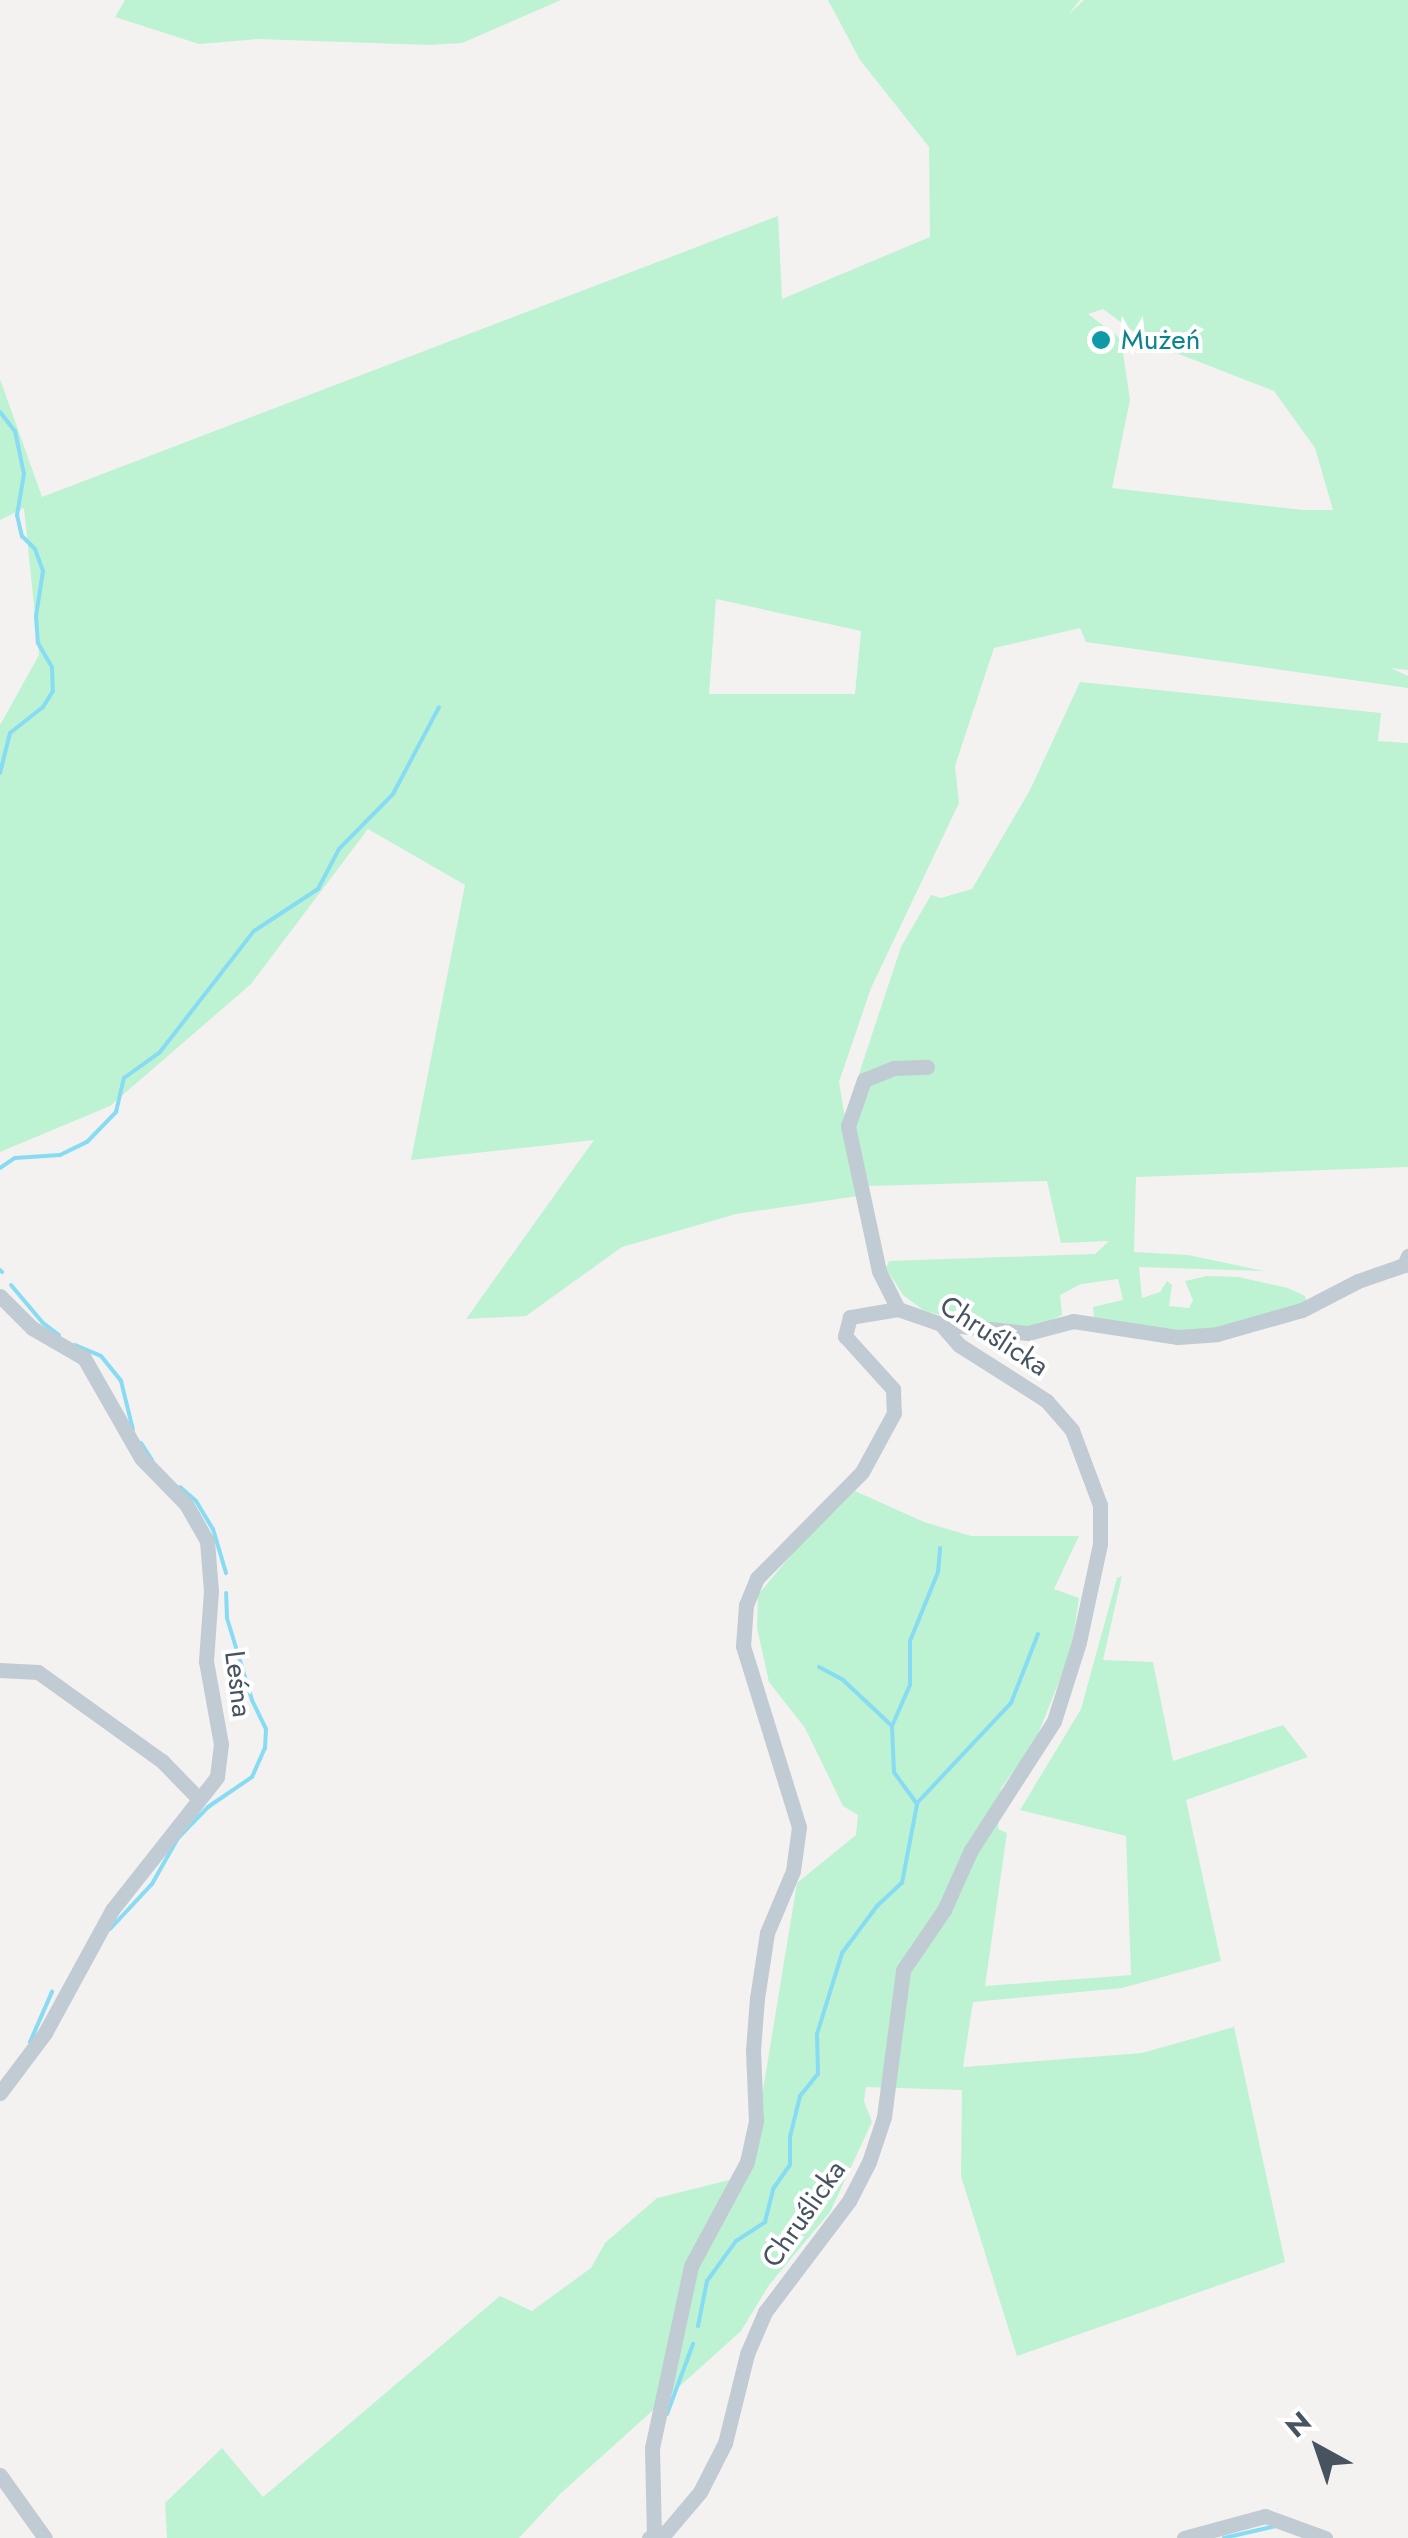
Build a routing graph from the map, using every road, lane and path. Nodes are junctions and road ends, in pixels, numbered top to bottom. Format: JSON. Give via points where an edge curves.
{"nodes":[{"id":1,"x":927,"y":1067,"type":"dead end"},
{"id":2,"x":1408,"y":1256,"type":"edge"},
{"id":3,"x":0,"y":1296,"type":"edge"},
{"id":4,"x":898,"y":1309,"type":"junction"},
{"id":5,"x":941,"y":1324,"type":"junction"},
{"id":6,"x":0,"y":1670,"type":"edge"},
{"id":7,"x":199,"y":1799,"type":"junction"},
{"id":8,"x":0,"y":2093,"type":"edge"},
{"id":9,"x":0,"y":2474,"type":"edge"},
{"id":10,"x":661,"y":2535,"type":"edge"},
{"id":11,"x":44,"y":2538,"type":"edge"},
{"id":12,"x":1184,"y":2538,"type":"edge"},
{"id":13,"x":1325,"y":2538,"type":"edge"}],
"edges":[{"from":1,"to":4,"type":"street","via":[[894,1068],[864,1080],[848,1126],[879,1271]]},
{"from":2,"to":5,"type":"street","via":[[1404,1265],[1302,1310],[1216,1334],[1178,1338],[1084,1321],[1028,1334]]},
{"from":3,"to":7,"type":"street","name":"Leśna","via":[[32,1328],[84,1358],[141,1458],[186,1504],[208,1541],[206,1660],[221,1744],[216,1776]]},
{"from":4,"to":5,"type":"street","name":"Chruślicka"},
{"from":4,"to":10,"type":"street","name":"Chruślicka","via":[[850,1317],[845,1336],[893,1389],[894,1413],[862,1472],[757,1578],[746,1605],[744,1646],[799,1827],[793,1872],[767,1933],[759,1983],[756,2121],[748,2162],[691,2266],[652,2448]]},
{"from":5,"to":10,"type":"street","name":"Chruślicka","via":[[959,1345],[1047,1401],[1072,1430],[1100,1505],[1100,1544],[1079,1642],[1045,1738],[903,1970],[884,2117],[869,2162],[849,2201],[764,2312],[746,2354],[725,2443],[700,2492]]},
{"from":6,"to":7,"type":"street","via":[[38,1672],[162,1760]]},
{"from":7,"to":8,"type":"street","name":"Leśna","via":[[112,1910],[44,2033]]},
{"from":9,"to":11,"type":"street"},
{"from":12,"to":13,"type":"street","via":[[1265,2516]]}]}
